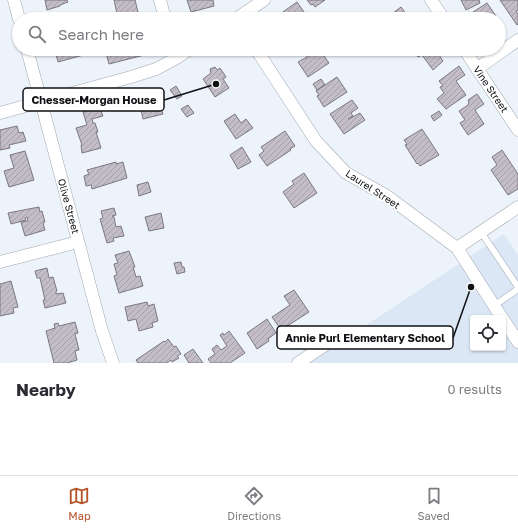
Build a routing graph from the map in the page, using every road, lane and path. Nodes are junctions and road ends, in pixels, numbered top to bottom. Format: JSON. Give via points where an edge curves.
{"nodes":[{"id":1,"x":14,"y":0,"type":"edge"},
{"id":2,"x":160,"y":0,"type":"edge"},
{"id":3,"x":264,"y":0,"type":"edge"},
{"id":4,"x":431,"y":0,"type":"edge"},
{"id":5,"x":17,"y":12,"type":"edge"},
{"id":6,"x":163,"y":12,"type":"edge"},
{"id":7,"x":247,"y":12,"type":"edge"},
{"id":8,"x":439,"y":12,"type":"edge"},
{"id":9,"x":518,"y":40,"type":"edge"},
{"id":10,"x":506,"y":48,"type":"edge"},
{"id":11,"x":29,"y":56,"type":"edge"},
{"id":12,"x":172,"y":56,"type":"edge"},
{"id":13,"x":261,"y":56,"type":"edge"},
{"id":14,"x":469,"y":56,"type":"edge"},
{"id":15,"x":495,"y":56,"type":"edge"},
{"id":16,"x":477,"y":69,"type":"junction"},
{"id":17,"x":41,"y":102,"type":"junction"},
{"id":18,"x":0,"y":113,"type":"edge"},
{"id":19,"x":518,"y":130,"type":"edge"},
{"id":20,"x":518,"y":207,"type":"edge"},
{"id":21,"x":482,"y":232,"type":"junction"},
{"id":22,"x":78,"y":242,"type":"junction"},
{"id":23,"x":457,"y":248,"type":"junction"},
{"id":24,"x":0,"y":262,"type":"edge"},
{"id":25,"x":518,"y":288,"type":"edge"},
{"id":26,"x":494,"y":306,"type":"junction"},
{"id":27,"x":500,"y":315,"type":"edge"},
{"id":28,"x":506,"y":324,"type":"edge"},
{"id":29,"x":334,"y":339,"type":"dead end"},
{"id":30,"x":518,"y":342,"type":"edge"},
{"id":31,"x":111,"y":362,"type":"edge"},
{"id":32,"x":298,"y":363,"type":"edge"}],
"edges":[{"from":1,"to":5,"type":"street"},
{"from":2,"to":6,"type":"street"},
{"from":3,"to":7,"type":"street"},
{"from":4,"to":8,"type":"street"},
{"from":9,"to":10,"type":"street"},
{"from":11,"to":17,"type":"street","name":"Olive Street"},
{"from":12,"to":17,"type":"street","via":[[156,69]]},
{"from":13,"to":23,"type":"street","name":"Laurel Street","via":[[316,141],[346,173],[387,196]]},
{"from":14,"to":16,"type":"street","name":"Vine Street"},
{"from":15,"to":16,"type":"street"},
{"from":16,"to":19,"type":"street","name":"Vine Street"},
{"from":17,"to":18,"type":"street"},
{"from":17,"to":22,"type":"street","name":"Olive Street"},
{"from":20,"to":21,"type":"street"},
{"from":21,"to":23,"type":"street"},
{"from":21,"to":25,"type":"lane"},
{"from":22,"to":24,"type":"street"},
{"from":22,"to":31,"type":"street","name":"Olive Street"},
{"from":23,"to":26,"type":"street","name":"Laurel Street"},
{"from":25,"to":26,"type":"lane"},
{"from":26,"to":27,"type":"street","name":"Laurel Street"},
{"from":28,"to":30,"type":"street","name":"Laurel Street"},
{"from":29,"to":32,"type":"street"}]}
